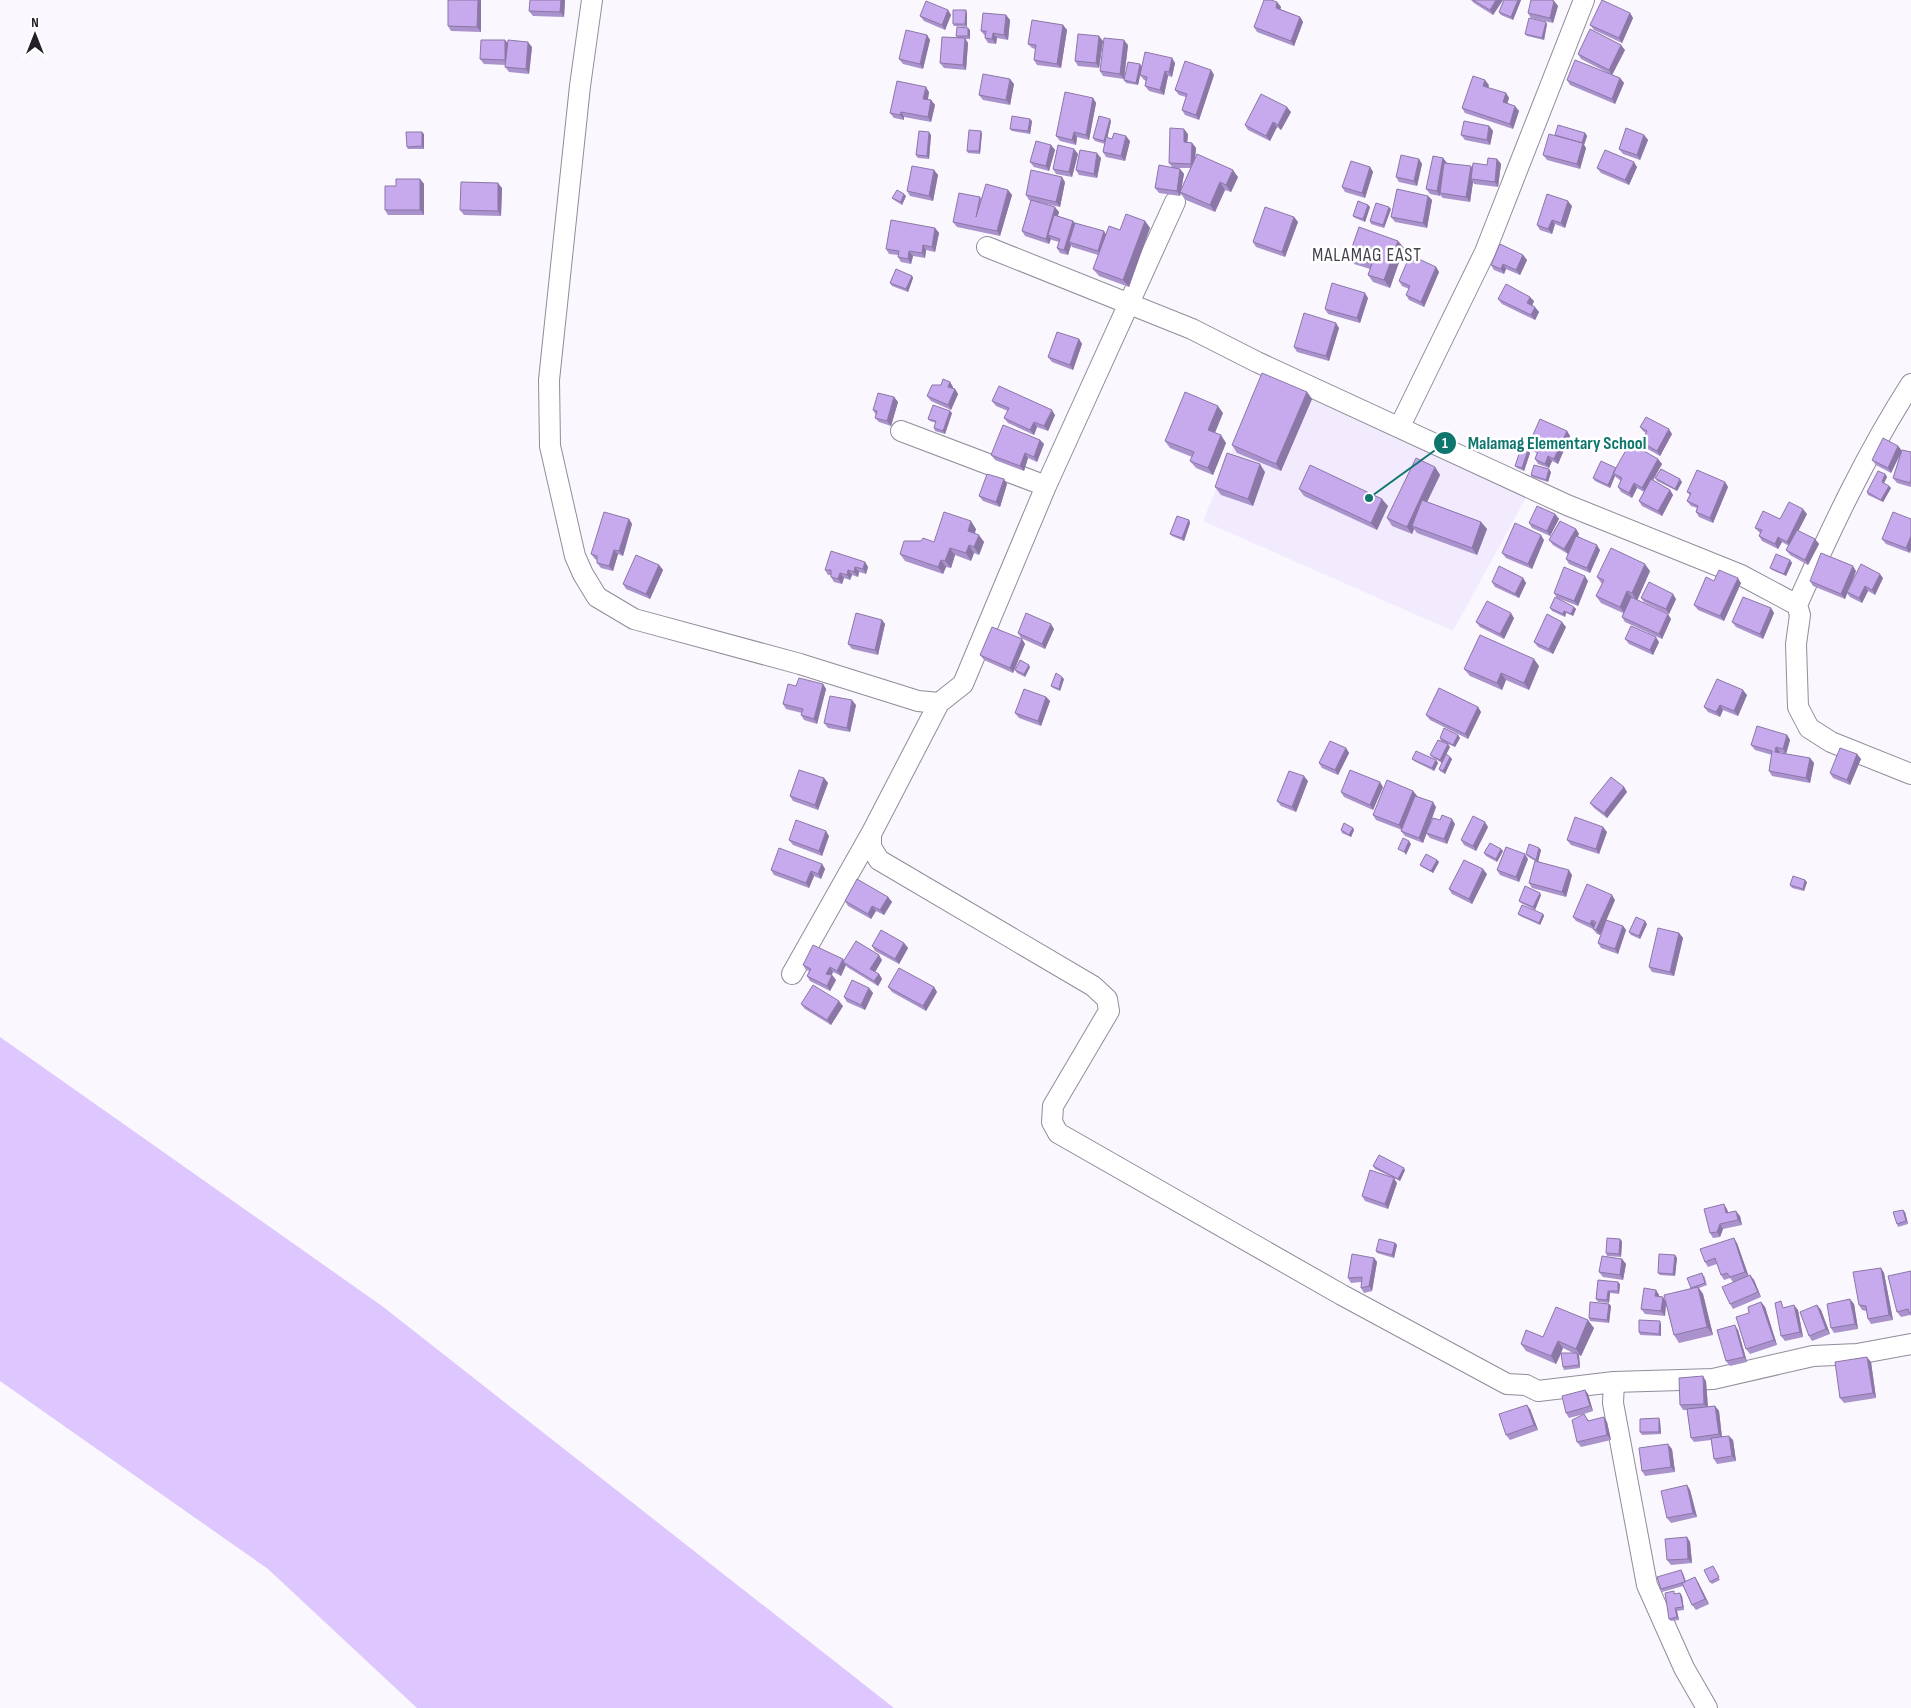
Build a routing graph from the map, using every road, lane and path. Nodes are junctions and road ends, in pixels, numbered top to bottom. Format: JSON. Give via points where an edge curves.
{"nodes":[{"id":1,"x":592,"y":0,"type":"edge"},
{"id":2,"x":1584,"y":0,"type":"edge"},
{"id":3,"x":1175,"y":202,"type":"dead end"},
{"id":4,"x":987,"y":247,"type":"dead end"},
{"id":5,"x":1129,"y":303,"type":"junction"},
{"id":6,"x":1911,"y":384,"type":"edge"},
{"id":7,"x":1400,"y":426,"type":"junction"},
{"id":8,"x":901,"y":432,"type":"dead end"},
{"id":9,"x":1046,"y":486,"type":"junction"},
{"id":10,"x":1797,"y":604,"type":"junction"},
{"id":11,"x":939,"y":703,"type":"junction"},
{"id":12,"x":1911,"y":774,"type":"edge"},
{"id":13,"x":871,"y":834,"type":"junction"},
{"id":14,"x":792,"y":974,"type":"dead end"},
{"id":15,"x":1911,"y":1344,"type":"edge"},
{"id":16,"x":1614,"y":1382,"type":"junction"},
{"id":17,"x":1707,"y":1708,"type":"edge"}],
"edges":[{"from":1,"to":11,"type":"street","via":[[549,380],[550,446],[575,556],[583,574],[597,597],[634,619],[918,701]]},
{"from":2,"to":7,"type":"street","via":[[1485,252]]},
{"from":3,"to":5,"type":"street"},
{"from":4,"to":5,"type":"street"},
{"from":5,"to":7,"type":"street"},
{"from":5,"to":9,"type":"street"},
{"from":6,"to":10,"type":"street","via":[[1840,508]]},
{"from":7,"to":10,"type":"street","via":[[1567,505],[1741,575]]},
{"from":8,"to":9,"type":"street"},
{"from":9,"to":11,"type":"street","via":[[963,684]]},
{"from":10,"to":12,"type":"street","via":[[1800,615],[1796,644],[1798,707],[1809,728],[1831,742]]},
{"from":11,"to":13,"type":"street"},
{"from":13,"to":14,"type":"street"},
{"from":13,"to":16,"type":"street","via":[[871,847],[879,860],[1093,986],[1107,999],[1108,1011],[1053,1106],[1052,1122],[1058,1133],[1342,1296],[1508,1384],[1526,1385],[1538,1391]]},
{"from":15,"to":16,"type":"street","via":[[1857,1354],[1813,1356],[1713,1378]]},
{"from":16,"to":17,"type":"street","via":[[1613,1403],[1647,1585],[1684,1668]]}]}
